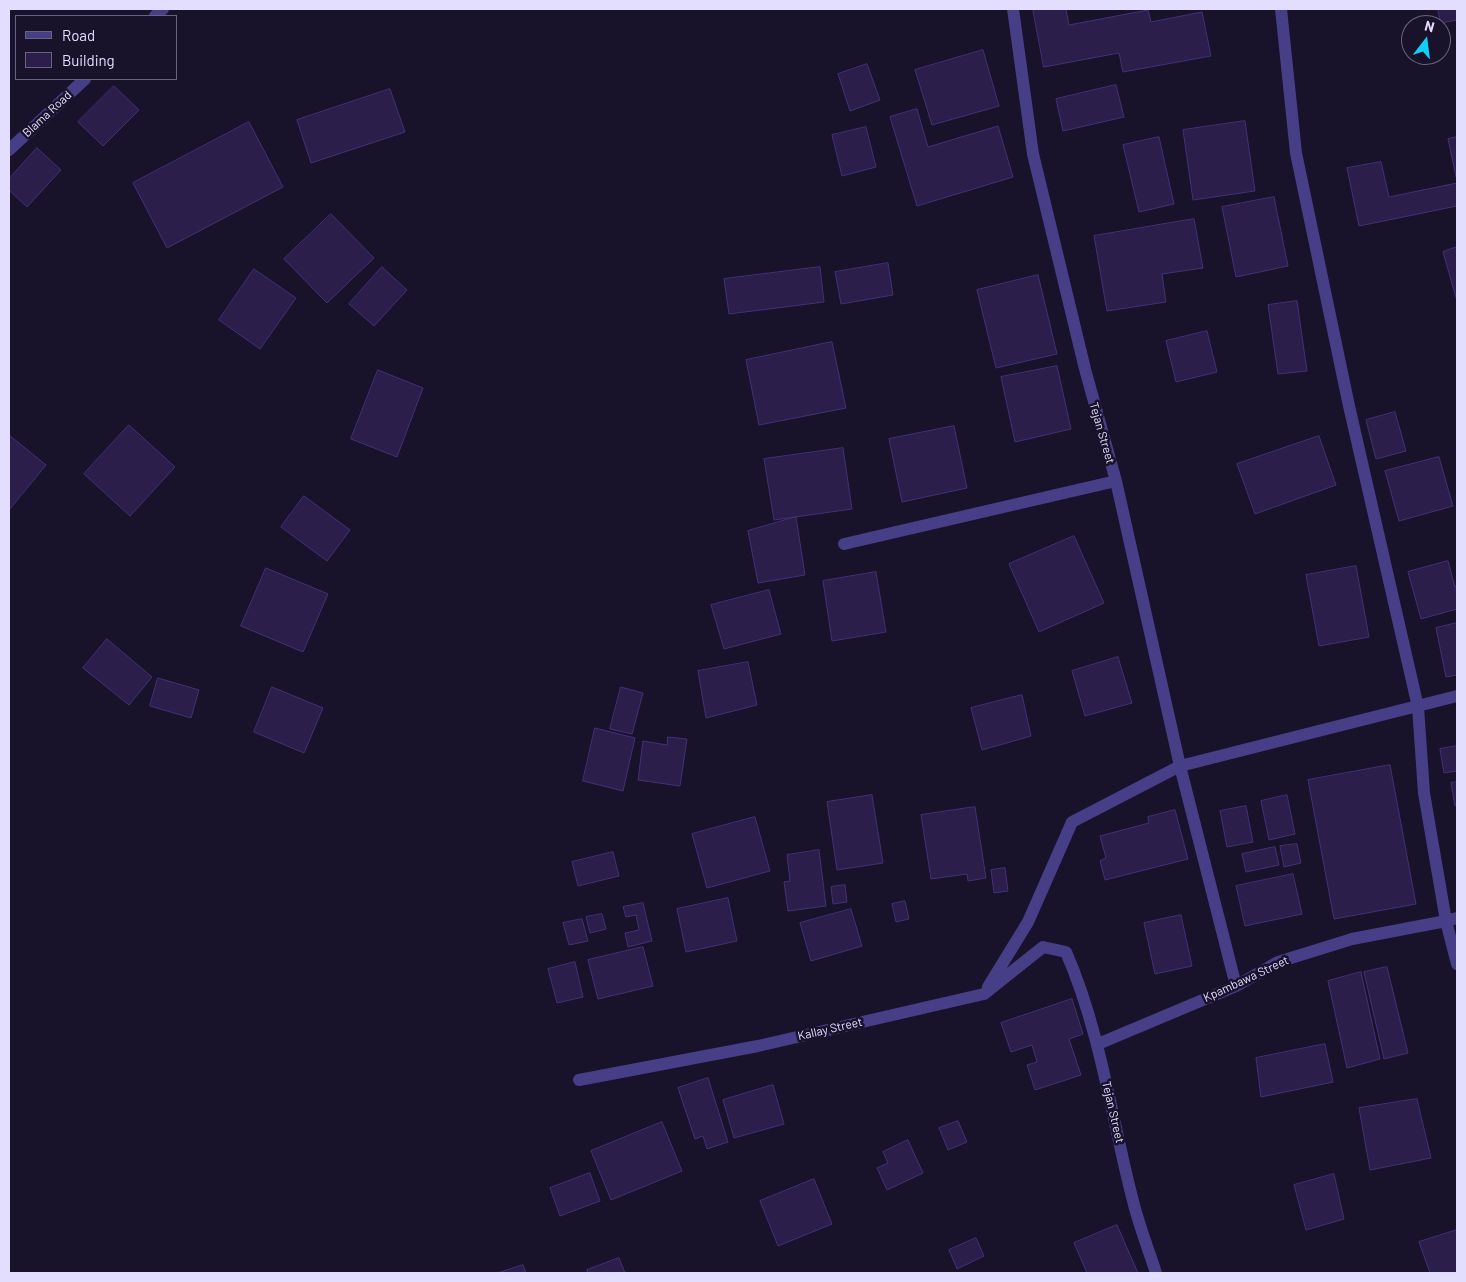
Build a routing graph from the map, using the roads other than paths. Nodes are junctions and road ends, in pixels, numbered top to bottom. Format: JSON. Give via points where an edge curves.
{"nodes":[{"id":1,"x":1013,"y":9,"type":"edge"},
{"id":2,"x":1281,"y":9,"type":"edge"},
{"id":3,"x":84,"y":80,"type":"edge"},
{"id":4,"x":9,"y":150,"type":"edge"},
{"id":5,"x":1116,"y":481,"type":"junction"},
{"id":6,"x":844,"y":544,"type":"dead end"},
{"id":7,"x":1457,"y":696,"type":"edge"},
{"id":8,"x":1418,"y":707,"type":"junction"},
{"id":9,"x":1180,"y":766,"type":"junction"},
{"id":10,"x":1452,"y":920,"type":"edge"},
{"id":11,"x":1066,"y":952,"type":"joint"},
{"id":12,"x":1457,"y":964,"type":"edge"},
{"id":13,"x":1236,"y":986,"type":"junction"},
{"id":14,"x":984,"y":994,"type":"junction"},
{"id":15,"x":1098,"y":1044,"type":"junction"},
{"id":16,"x":579,"y":1080,"type":"dead end"},
{"id":17,"x":1156,"y":1273,"type":"edge"}],
"edges":[{"from":1,"to":5,"type":"street","name":"Tejan Street","via":[[1033,154]]},
{"from":2,"to":8,"type":"street","via":[[1296,153],[1349,406]]},
{"from":3,"to":4,"type":"street","name":"Blama Road"},
{"from":5,"to":6,"type":"street"},
{"from":5,"to":9,"type":"street","name":"Tejan Street"},
{"from":7,"to":8,"type":"street"},
{"from":8,"to":9,"type":"street"},
{"from":8,"to":10,"type":"street","via":[[1424,794]]},
{"from":9,"to":13,"type":"street","name":"Tejan Street"},
{"from":9,"to":14,"type":"street","via":[[1072,822],[1028,922]]},
{"from":10,"to":12,"type":"street"},
{"from":10,"to":13,"type":"street","name":"Kpambawa Street","via":[[1352,939],[1278,962]]},
{"from":11,"to":14,"type":"street","name":"Kallay Street","via":[[1043,947]]},
{"from":11,"to":15,"type":"street","name":"Tejan Street","via":[[1080,984]]},
{"from":13,"to":15,"type":"street","name":"Kpambawa Street"},
{"from":14,"to":16,"type":"street","name":"Kallay Street","via":[[758,1046]]},
{"from":15,"to":17,"type":"street","name":"Tejan Street","via":[[1132,1199]]}]}
